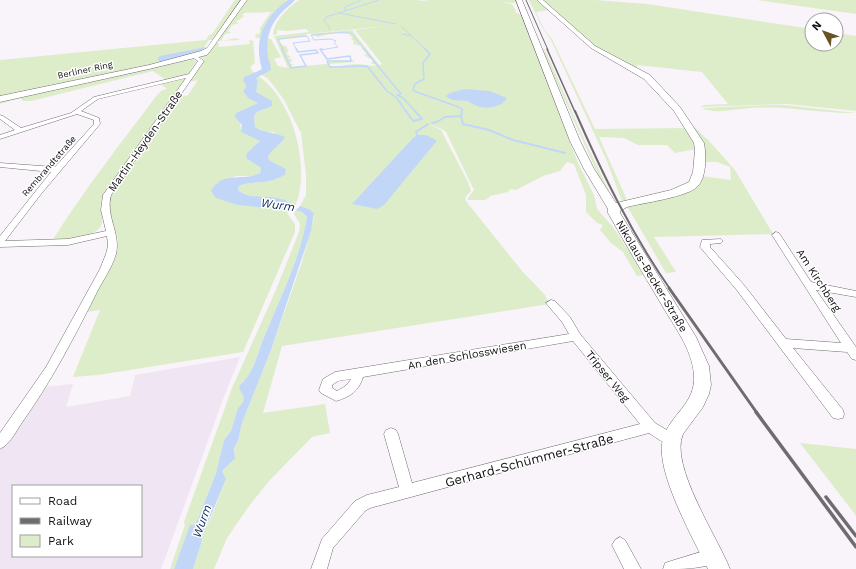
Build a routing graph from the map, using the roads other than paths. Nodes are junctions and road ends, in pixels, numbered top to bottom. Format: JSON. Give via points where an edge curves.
{"nodes":[{"id":1,"x":244,"y":0,"type":"edge"},
{"id":2,"x":519,"y":0,"type":"edge"},
{"id":3,"x":540,"y":0,"type":"edge"},
{"id":4,"x":194,"y":56,"type":"junction"},
{"id":5,"x":191,"y":75,"type":"junction"},
{"id":6,"x":0,"y":99,"type":"edge"},
{"id":7,"x":78,"y":112,"type":"junction"},
{"id":8,"x":1,"y":117,"type":"edge"},
{"id":9,"x":21,"y":131,"type":"junction"},
{"id":10,"x":0,"y":138,"type":"edge"},
{"id":11,"x":0,"y":166,"type":"edge"},
{"id":12,"x":58,"y":170,"type":"junction"},
{"id":13,"x":614,"y":209,"type":"junction"},
{"id":14,"x":111,"y":232,"type":"junction"},
{"id":15,"x":776,"y":235,"type":"dead end"},
{"id":16,"x":718,"y":241,"type":"dead end"},
{"id":17,"x":0,"y":243,"type":"edge"},
{"id":18,"x":808,"y":285,"type":"junction"},
{"id":19,"x":856,"y":294,"type":"edge"},
{"id":20,"x":551,"y":303,"type":"dead end"},
{"id":21,"x":576,"y":337,"type":"junction"},
{"id":22,"x":784,"y":343,"type":"junction"},
{"id":23,"x":853,"y":352,"type":"edge"},
{"id":24,"x":358,"y":374,"type":"dead end"},
{"id":25,"x":838,"y":414,"type":"dead end"},
{"id":26,"x":650,"y":427,"type":"junction"},
{"id":27,"x":392,"y":434,"type":"dead end"},
{"id":28,"x":672,"y":440,"type":"junction"},
{"id":29,"x":0,"y":443,"type":"edge"},
{"id":30,"x":407,"y":491,"type":"junction"},
{"id":31,"x":620,"y":545,"type":"dead end"},
{"id":32,"x":716,"y":563,"type":"edge"},
{"id":33,"x":319,"y":569,"type":"edge"},
{"id":34,"x":633,"y":569,"type":"edge"},
{"id":35,"x":671,"y":569,"type":"edge"}],
"edges":[{"from":1,"to":4,"type":"main road","name":"Berliner Ring","via":[[209,49]]},
{"from":2,"to":13,"type":"main road","via":[[575,141]]},
{"from":3,"to":13,"type":"main road","name":"Nikolaus-Becker-Straße","via":[[593,47],[647,78],[677,109],[699,143],[698,172],[694,184],[681,191],[623,204]]},
{"from":4,"to":5,"type":"street","name":"Martin-Heyden-Straße","via":[[201,61]]},
{"from":4,"to":6,"type":"main road","name":"Berliner Ring"},
{"from":5,"to":7,"type":"street","via":[[96,98]]},
{"from":5,"to":14,"type":"street","name":"Martin-Heyden-Straße","via":[[107,195],[104,203]]},
{"from":7,"to":9,"type":"street"},
{"from":7,"to":12,"type":"street","name":"Rembrandtstraße","via":[[97,119],[97,124]]},
{"from":8,"to":9,"type":"street"},
{"from":9,"to":10,"type":"street"},
{"from":11,"to":12,"type":"street"},
{"from":12,"to":17,"type":"street","name":"Rembrandtstraße"},
{"from":13,"to":28,"type":"main road","name":"Nikolaus-Becker-Straße","via":[[700,362],[703,384],[701,395]]},
{"from":14,"to":17,"type":"street","via":[[68,242]]},
{"from":14,"to":29,"type":"street","name":"Martin-Heyden-Straße","via":[[111,255],[77,324],[40,385]]},
{"from":15,"to":18,"type":"street","name":"Am Kirchberg"},
{"from":16,"to":22,"type":"street","via":[[704,242],[705,247]]},
{"from":18,"to":19,"type":"street"},
{"from":18,"to":23,"type":"street","name":"Am Kirchberg"},
{"from":20,"to":21,"type":"street","name":"Tripser Weg","via":[[566,320]]},
{"from":21,"to":24,"type":"street","name":"An den Schlosswiesen"},
{"from":21,"to":26,"type":"street","name":"Tripser Weg"},
{"from":22,"to":23,"type":"street"},
{"from":22,"to":25,"type":"street"},
{"from":26,"to":28,"type":"street","name":"Tripser Weg"},
{"from":26,"to":30,"type":"street","name":"Gerhard-Schümmer-Straße"},
{"from":27,"to":30,"type":"street"},
{"from":28,"to":32,"type":"main road","via":[[674,467]]},
{"from":30,"to":33,"type":"street","name":"Gerhard-Schümmer-Straße","via":[[360,506],[327,544]]},
{"from":31,"to":34,"type":"street"},
{"from":32,"to":35,"type":"street"}]}
